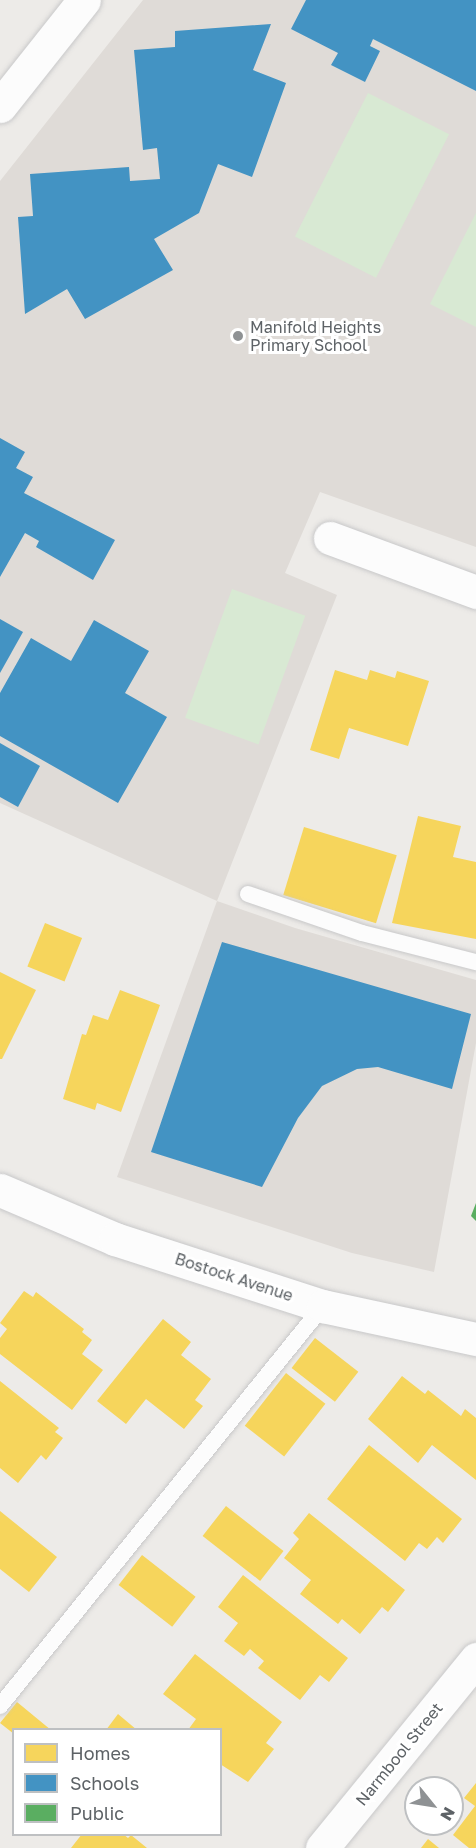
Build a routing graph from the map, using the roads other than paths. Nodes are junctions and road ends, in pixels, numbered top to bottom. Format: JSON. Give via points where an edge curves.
{"nodes":[{"id":1,"x":84,"y":0,"type":"edge"},
{"id":2,"x":0,"y":106,"type":"edge"},
{"id":3,"x":330,"y":538,"type":"dead end"},
{"id":4,"x":476,"y":592,"type":"edge"},
{"id":5,"x":248,"y":894,"type":"dead end"},
{"id":6,"x":476,"y":962,"type":"edge"},
{"id":7,"x":0,"y":1190,"type":"edge"},
{"id":8,"x":323,"y":1305,"type":"junction"},
{"id":9,"x":476,"y":1339,"type":"edge"},
{"id":10,"x":476,"y":1659,"type":"edge"},
{"id":11,"x":0,"y":1706,"type":"edge"},
{"id":12,"x":322,"y":1848,"type":"edge"}],
"edges":[{"from":1,"to":2,"type":"street"},
{"from":3,"to":4,"type":"street"},
{"from":5,"to":6,"type":"lane","via":[[362,933]]},
{"from":7,"to":8,"type":"street","name":"Bostock Avenue","via":[[115,1239]]},
{"from":8,"to":9,"type":"street","name":"Bostock Avenue"},
{"from":8,"to":11,"type":"lane"},
{"from":10,"to":12,"type":"street","name":"Narmbool Street"}]}
